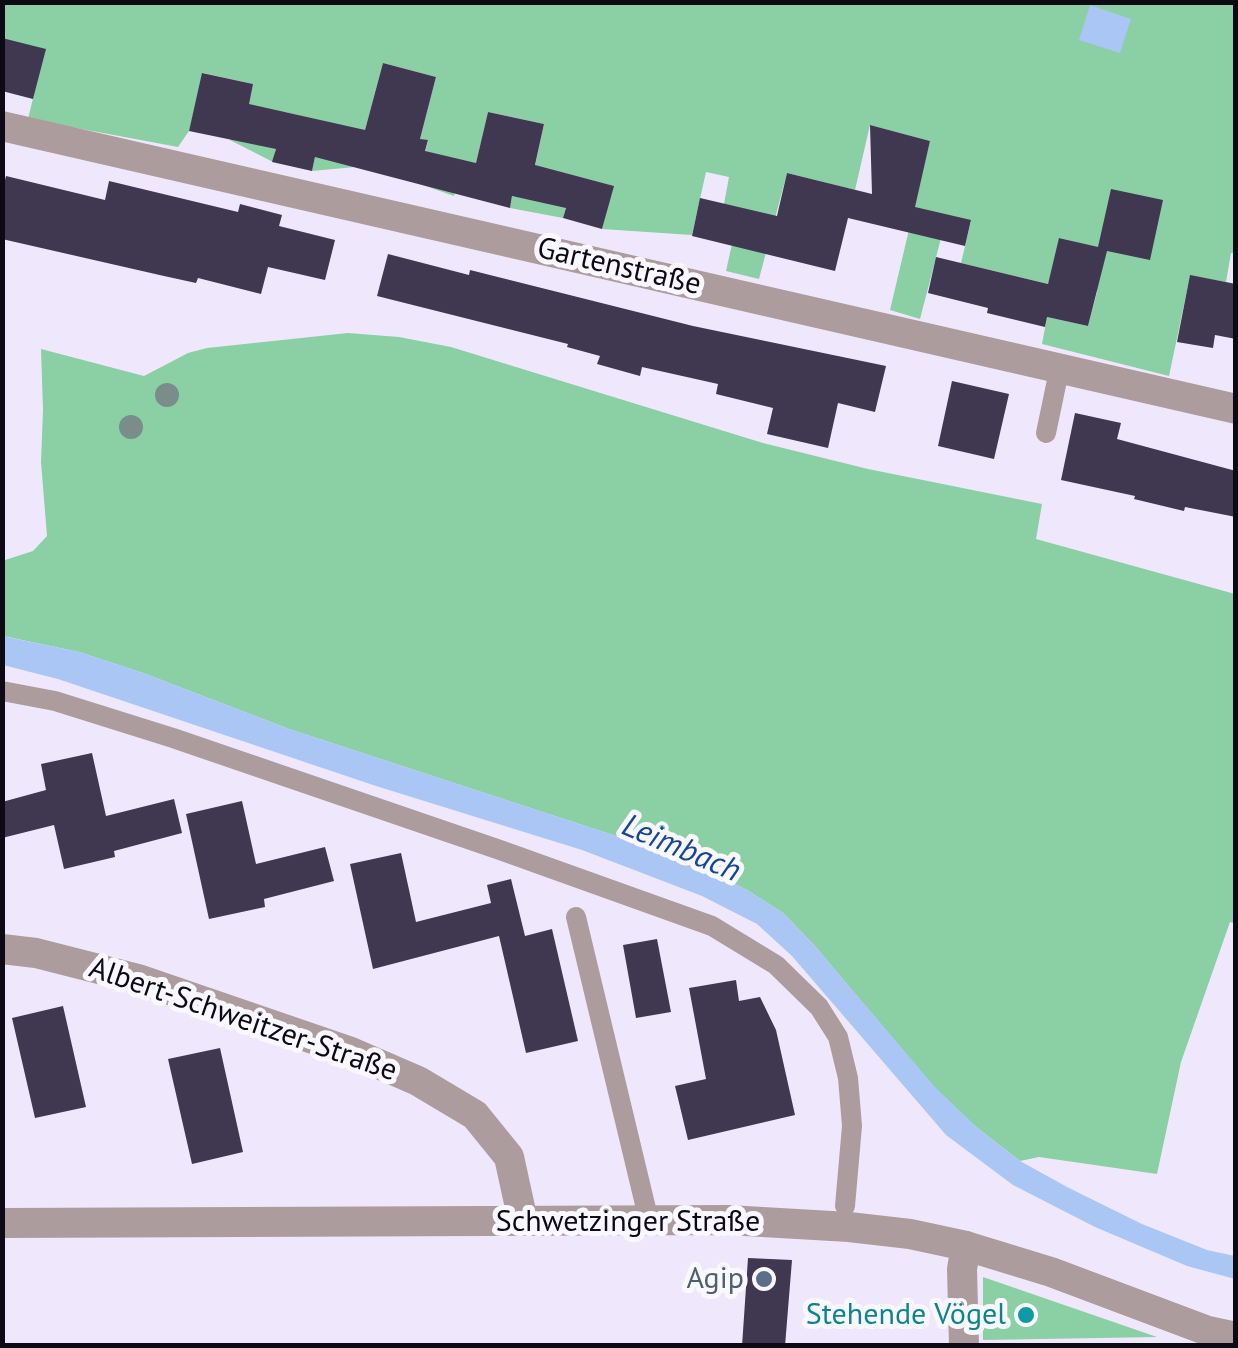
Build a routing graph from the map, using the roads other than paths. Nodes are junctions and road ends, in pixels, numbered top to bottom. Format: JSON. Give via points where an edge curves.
{"nodes":[{"id":1,"x":2,"y":126,"type":"edge"},
{"id":2,"x":1060,"y":366,"type":"junction"},
{"id":3,"x":1236,"y":409,"type":"edge"},
{"id":4,"x":1046,"y":433,"type":"dead end"},
{"id":5,"x":2,"y":690,"type":"edge"},
{"id":6,"x":576,"y":917,"type":"dead end"},
{"id":7,"x":2,"y":949,"type":"edge"},
{"id":8,"x":846,"y":1206,"type":"dead end"},
{"id":9,"x":523,"y":1222,"type":"junction"},
{"id":10,"x":649,"y":1222,"type":"junction"},
{"id":11,"x":2,"y":1223,"type":"edge"},
{"id":12,"x":966,"y":1246,"type":"junction"},
{"id":13,"x":1236,"y":1337,"type":"edge"},
{"id":14,"x":964,"y":1346,"type":"edge"}],
"edges":[{"from":1,"to":2,"type":"street","name":"Gartenstraße"},
{"from":2,"to":3,"type":"street","name":"Gartenstraße"},
{"from":2,"to":4,"type":"lane"},
{"from":5,"to":8,"type":"lane","via":[[173,738],[712,926],[776,965],[819,1007],[838,1037],[852,1126]]},
{"from":6,"to":10,"type":"lane"},
{"from":7,"to":9,"type":"street","name":"Albert-Schweitzer-Straße","via":[[138,979],[418,1081],[475,1116],[509,1157]]},
{"from":9,"to":10,"type":"street","name":"Schwetzinger Straße"},
{"from":9,"to":11,"type":"street","name":"Schwetzinger Straße"},
{"from":10,"to":12,"type":"street","name":"Schwetzinger Straße","via":[[849,1226]]},
{"from":12,"to":13,"type":"street","name":"Schwetzinger Straße"},
{"from":12,"to":14,"type":"street"}]}
